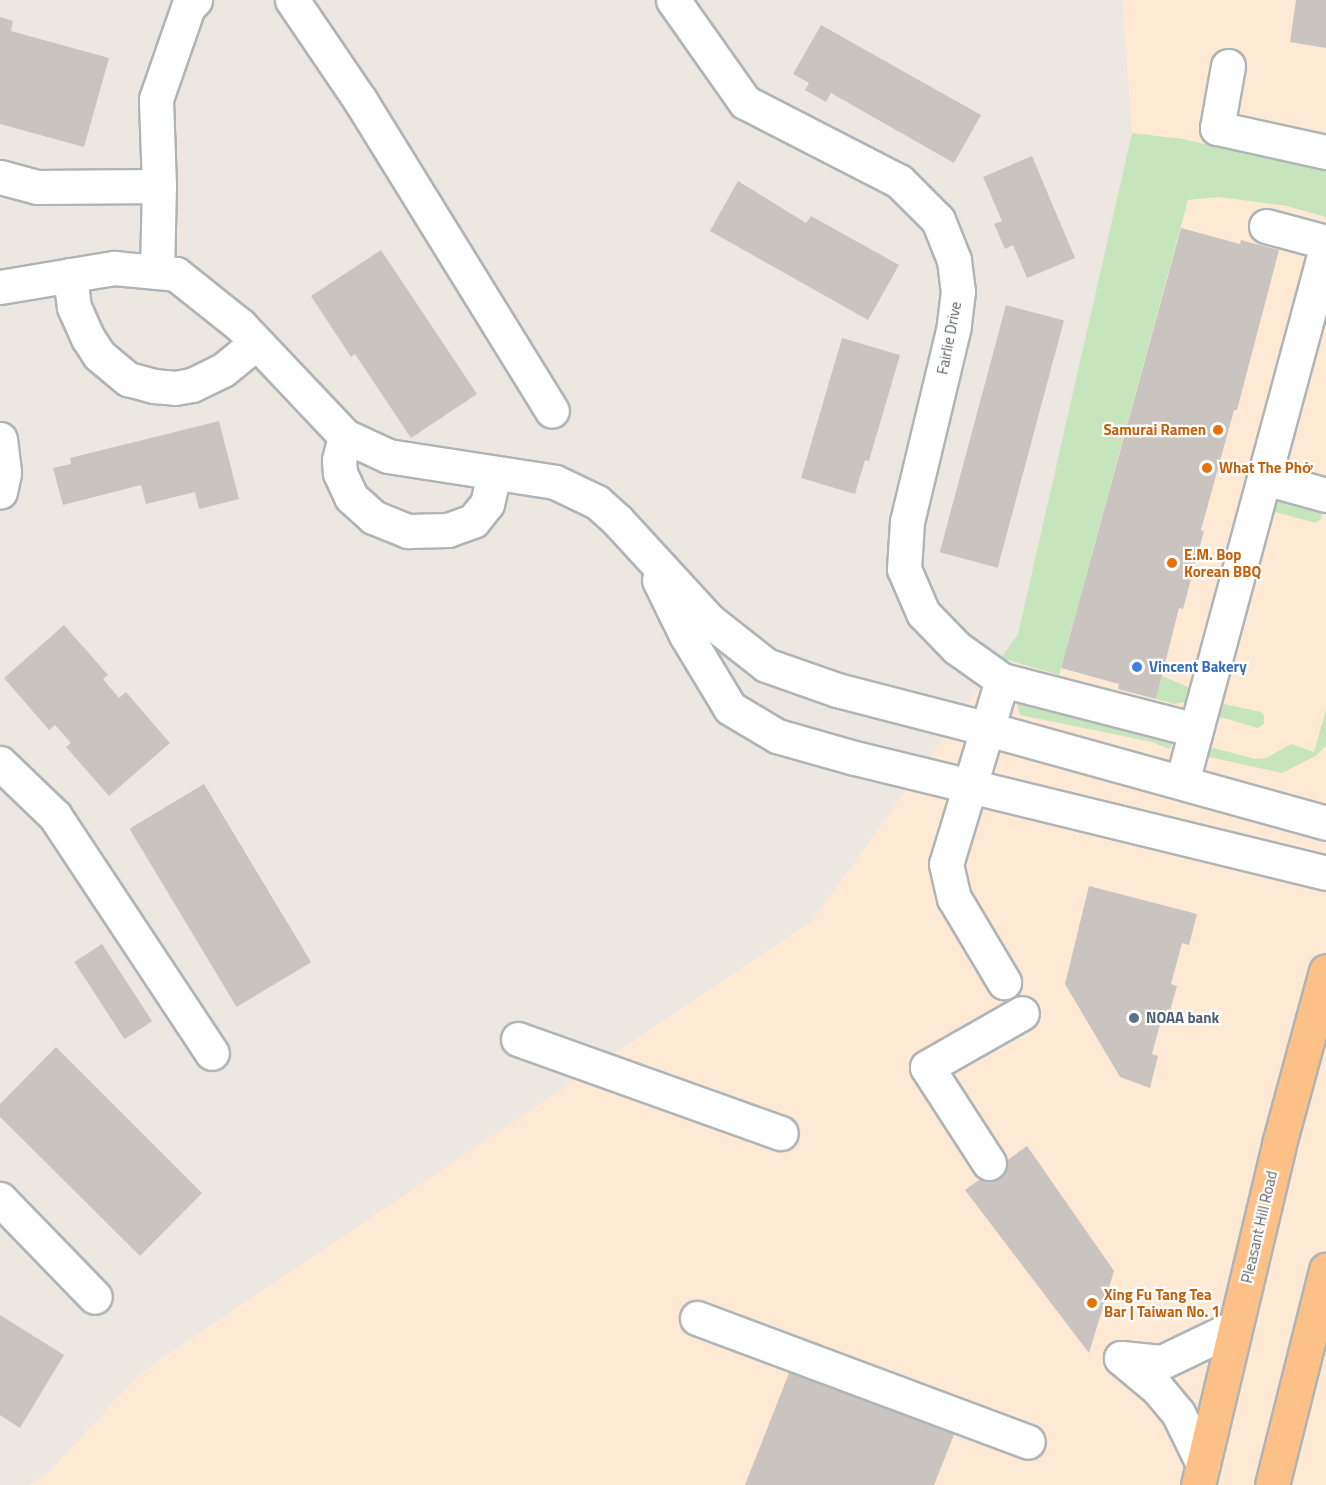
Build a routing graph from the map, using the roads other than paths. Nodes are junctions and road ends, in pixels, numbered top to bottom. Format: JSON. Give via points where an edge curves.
{"nodes":[{"id":1,"x":195,"y":0,"type":"edge"},
{"id":2,"x":292,"y":0,"type":"edge"},
{"id":3,"x":673,"y":0,"type":"edge"},
{"id":4,"x":1228,"y":66,"type":"dead end"},
{"id":5,"x":1326,"y":152,"type":"edge"},
{"id":6,"x":0,"y":177,"type":"edge"},
{"id":7,"x":159,"y":186,"type":"junction"},
{"id":8,"x":1266,"y":226,"type":"dead end"},
{"id":9,"x":1326,"y":242,"type":"edge"},
{"id":10,"x":1326,"y":248,"type":"edge"},
{"id":11,"x":157,"y":272,"type":"junction"},
{"id":12,"x":70,"y":275,"type":"junction"},
{"id":13,"x":0,"y":287,"type":"edge"},
{"id":14,"x":256,"y":343,"type":"junction"},
{"id":15,"x":552,"y":411,"type":"dead end"},
{"id":16,"x":345,"y":436,"type":"junction"},
{"id":17,"x":0,"y":440,"type":"edge"},
{"id":18,"x":494,"y":473,"type":"junction"},
{"id":19,"x":1265,"y":478,"type":"junction"},
{"id":20,"x":0,"y":492,"type":"edge"},
{"id":21,"x":1326,"y":495,"type":"edge"},
{"id":22,"x":646,"y":553,"type":"junction"},
{"id":23,"x":1002,"y":680,"type":"junction"},
{"id":24,"x":988,"y":729,"type":"junction"},
{"id":25,"x":1195,"y":730,"type":"junction"},
{"id":26,"x":0,"y":763,"type":"edge"},
{"id":27,"x":1182,"y":782,"type":"junction"},
{"id":28,"x":970,"y":786,"type":"junction"},
{"id":29,"x":1326,"y":823,"type":"edge"},
{"id":30,"x":1326,"y":873,"type":"edge"},
{"id":31,"x":1326,"y":970,"type":"edge"},
{"id":32,"x":1004,"y":982,"type":"dead end"},
{"id":33,"x":1022,"y":1013,"type":"dead end"},
{"id":34,"x":518,"y":1039,"type":"dead end"},
{"id":35,"x":212,"y":1053,"type":"dead end"},
{"id":36,"x":781,"y":1133,"type":"dead end"},
{"id":37,"x":989,"y":1163,"type":"dead end"},
{"id":38,"x":0,"y":1199,"type":"edge"},
{"id":39,"x":1326,"y":1271,"type":"edge"},
{"id":40,"x":95,"y":1297,"type":"dead end"},
{"id":41,"x":697,"y":1318,"type":"dead end"},
{"id":42,"x":1235,"y":1327,"type":"junction"},
{"id":43,"x":1028,"y":1442,"type":"dead end"},
{"id":44,"x":1201,"y":1474,"type":"edge"},
{"id":45,"x":1272,"y":1485,"type":"edge"}],
"edges":[{"from":1,"to":7,"type":"street","via":[[188,8],[156,99]]},
{"from":2,"to":15,"type":"street","via":[[360,100]]},
{"from":3,"to":23,"type":"street","name":"Fairlie Drive","via":[[746,102],[899,181],[938,220],[954,260],[958,291],[954,326],[907,522],[904,568],[922,614],[957,648]]},
{"from":4,"to":5,"type":"street","via":[[1217,128]]},
{"from":6,"to":7,"type":"street","via":[[37,187]]},
{"from":7,"to":11,"type":"street"},
{"from":8,"to":9,"type":"street"},
{"from":10,"to":19,"type":"street"},
{"from":11,"to":12,"type":"street","via":[[114,268]]},
{"from":11,"to":14,"type":"street","via":[[176,274],[240,325]]},
{"from":12,"to":13,"type":"street"},
{"from":12,"to":14,"type":"street","via":[[74,307],[99,355],[118,372],[140,383],[175,388],[192,385],[223,370]]},
{"from":14,"to":16,"type":"street"},
{"from":16,"to":18,"type":"street","via":[[388,456]]},
{"from":16,"to":18,"type":"street","via":[[340,473],[351,497],[374,517],[408,531],[433,533],[473,521],[487,504]]},
{"from":17,"to":20,"type":"street","via":[[4,473]]},
{"from":18,"to":22,"type":"street","via":[[555,483],[597,502]]},
{"from":19,"to":21,"type":"street"},
{"from":19,"to":25,"type":"street"},
{"from":22,"to":24,"type":"street","via":[[711,621],[766,665],[837,690]]},
{"from":22,"to":28,"type":"street","via":[[686,635],[730,708],[777,736]]},
{"from":23,"to":24,"type":"street"},
{"from":23,"to":25,"type":"street"},
{"from":24,"to":27,"type":"street"},
{"from":24,"to":28,"type":"street"},
{"from":25,"to":27,"type":"street"},
{"from":26,"to":35,"type":"street","via":[[55,816]]},
{"from":27,"to":29,"type":"street"},
{"from":28,"to":30,"type":"street"},
{"from":28,"to":32,"type":"street","via":[[946,864],[954,898]]},
{"from":31,"to":42,"type":"highway","name":"Pleasant Hill Road"},
{"from":33,"to":37,"type":"street","via":[[927,1067]]},
{"from":34,"to":36,"type":"street"},
{"from":38,"to":40,"type":"street"},
{"from":39,"to":45,"type":"highway"},
{"from":41,"to":43,"type":"street"},
{"from":42,"to":44,"type":"highway","name":"Pleasant Hill Road"},
{"from":42,"to":44,"type":"street","via":[[1162,1362],[1121,1358],[1157,1388],[1178,1413]]}]}
